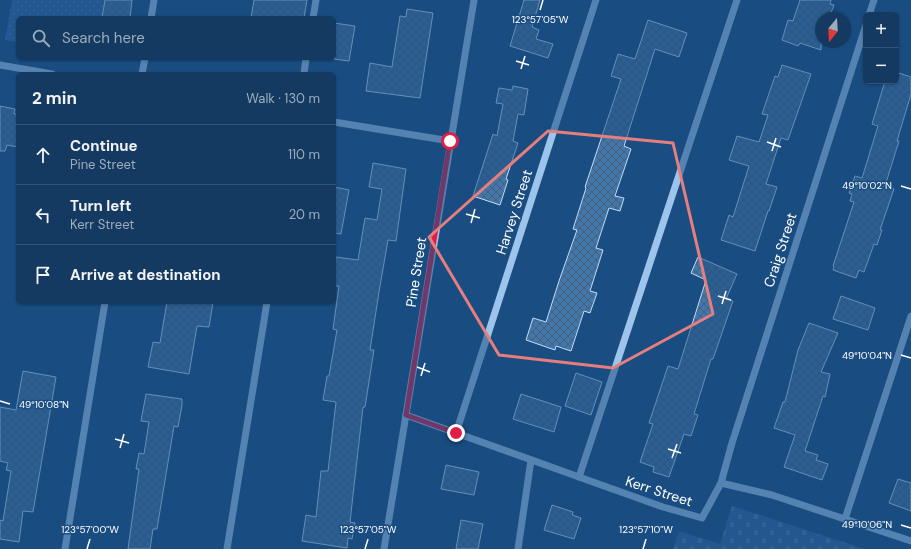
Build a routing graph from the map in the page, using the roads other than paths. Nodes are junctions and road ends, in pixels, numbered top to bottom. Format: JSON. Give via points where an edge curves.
{"nodes":[{"id":1,"x":154,"y":0,"type":"edge"},
{"id":2,"x":316,"y":0,"type":"edge"},
{"id":3,"x":474,"y":0,"type":"edge"},
{"id":4,"x":596,"y":0,"type":"edge"},
{"id":5,"x":737,"y":0,"type":"edge"},
{"id":6,"x":874,"y":0,"type":"edge"},
{"id":7,"x":870,"y":12,"type":"edge"},
{"id":8,"x":152,"y":16,"type":"edge"},
{"id":9,"x":313,"y":16,"type":"edge"},
{"id":10,"x":863,"y":34,"type":"edge"},
{"id":11,"x":145,"y":60,"type":"edge"},
{"id":12,"x":306,"y":60,"type":"edge"},
{"id":13,"x":0,"y":65,"type":"edge"},
{"id":14,"x":40,"y":72,"type":"edge"},
{"id":15,"x":142,"y":72,"type":"edge"},
{"id":16,"x":304,"y":72,"type":"edge"},
{"id":17,"x":336,"y":122,"type":"edge"},
{"id":18,"x":450,"y":141,"type":"junction"},
{"id":19,"x":105,"y":304,"type":"edge"},
{"id":20,"x":267,"y":304,"type":"edge"},
{"id":21,"x":911,"y":316,"type":"edge"},
{"id":22,"x":406,"y":415,"type":"junction"},
{"id":23,"x":456,"y":433,"type":"junction"},
{"id":24,"x":531,"y":460,"type":"junction"},
{"id":25,"x":579,"y":477,"type":"junction"},
{"id":26,"x":721,"y":483,"type":"junction"},
{"id":27,"x":845,"y":519,"type":"junction"},
{"id":28,"x":911,"y":541,"type":"edge"},
{"id":29,"x":65,"y":549,"type":"edge"},
{"id":30,"x":227,"y":549,"type":"edge"},
{"id":31,"x":384,"y":549,"type":"edge"},
{"id":32,"x":518,"y":549,"type":"edge"}],
"edges":[{"from":1,"to":8,"type":"street"},
{"from":2,"to":9,"type":"street"},
{"from":3,"to":18,"type":"street","name":"Pine Street"},
{"from":4,"to":23,"type":"street","name":"Harvey Street"},
{"from":5,"to":25,"type":"street"},
{"from":6,"to":7,"type":"street"},
{"from":10,"to":26,"type":"street","name":"Craig Street"},
{"from":11,"to":15,"type":"street"},
{"from":12,"to":16,"type":"street"},
{"from":13,"to":14,"type":"street"},
{"from":17,"to":18,"type":"street"},
{"from":18,"to":22,"type":"street","name":"Pine Street"},
{"from":19,"to":29,"type":"street"},
{"from":20,"to":30,"type":"street"},
{"from":21,"to":27,"type":"street"},
{"from":22,"to":23,"type":"street","name":"Kerr Street"},
{"from":22,"to":31,"type":"street","name":"Pine Street"},
{"from":23,"to":24,"type":"street","name":"Kerr Street"},
{"from":24,"to":25,"type":"street","name":"Kerr Street"},
{"from":24,"to":32,"type":"street"},
{"from":25,"to":26,"type":"street","name":"Kerr Street","via":[[702,518]]},
{"from":26,"to":27,"type":"street","via":[[772,495]]},
{"from":27,"to":28,"type":"street"}]}
